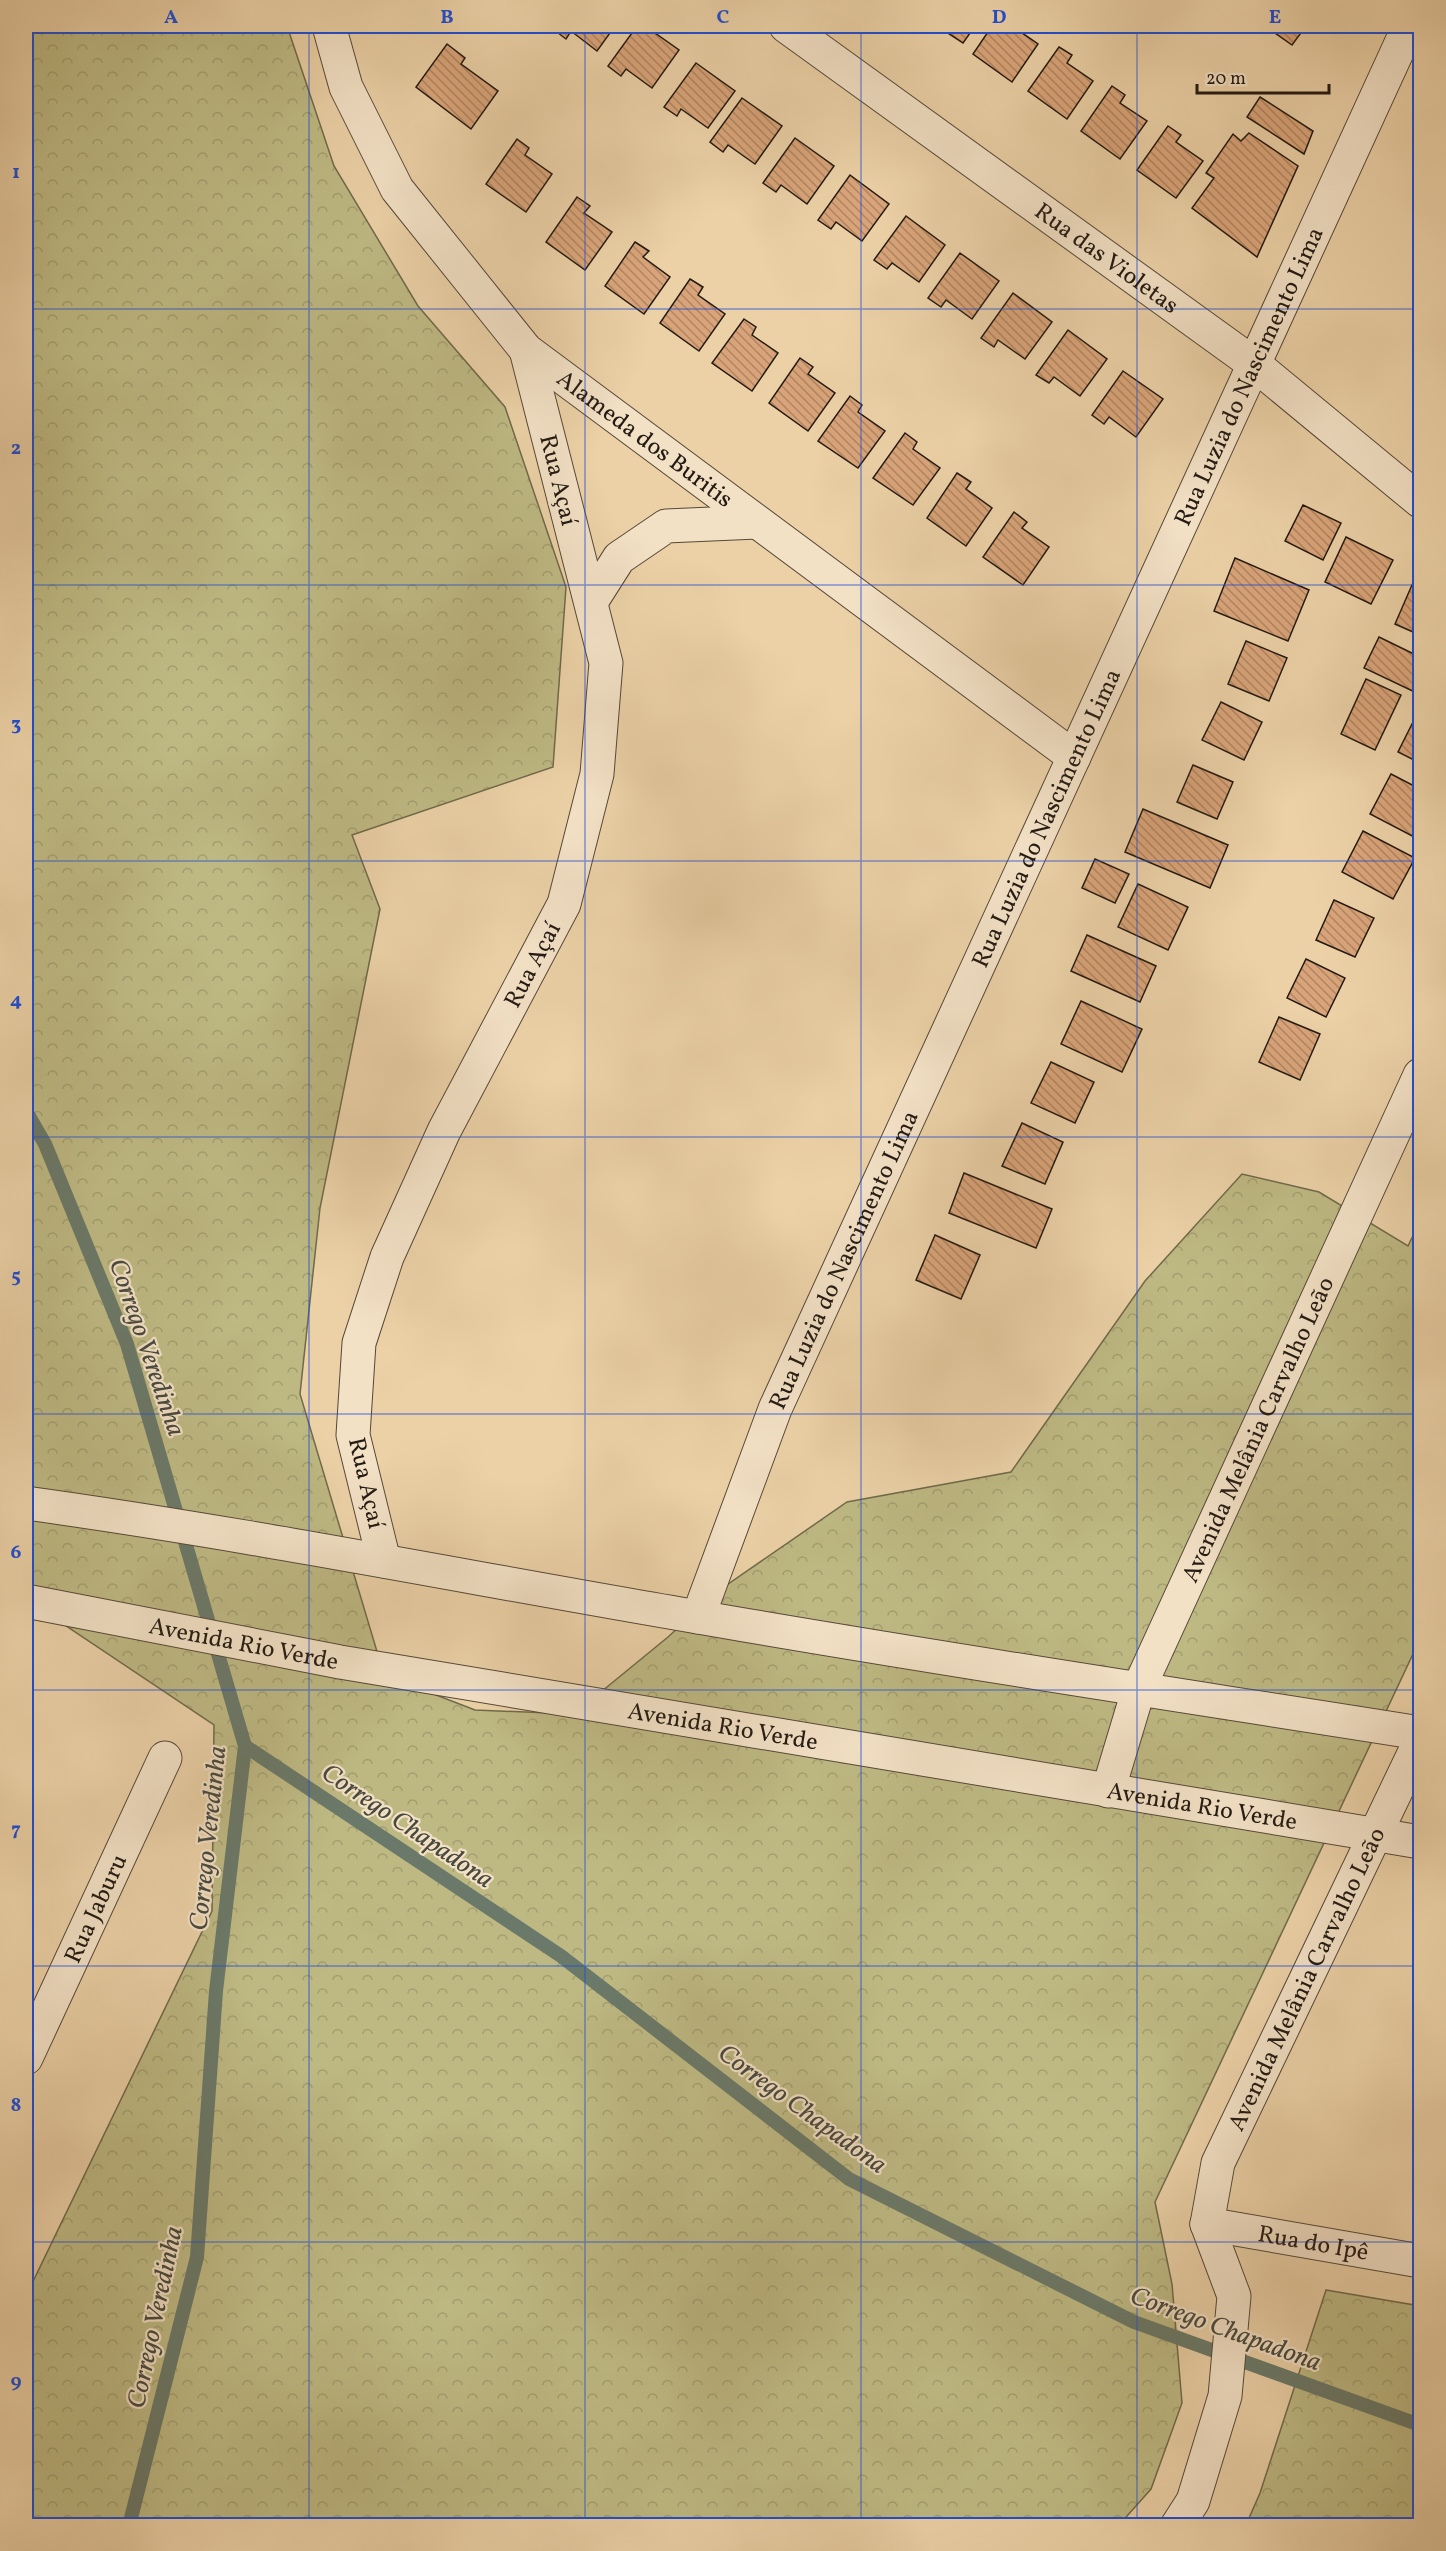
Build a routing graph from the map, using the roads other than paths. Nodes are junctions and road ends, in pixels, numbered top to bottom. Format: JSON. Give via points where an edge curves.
{"nodes":[{"id":1,"x":329,"y":26,"type":"edge"},
{"id":2,"x":786,"y":26,"type":"edge"},
{"id":3,"x":1409,"y":26,"type":"edge"},
{"id":4,"x":526,"y":350,"type":"junction"},
{"id":5,"x":1254,"y":364,"type":"junction"},
{"id":6,"x":1420,"y":501,"type":"edge"},
{"id":7,"x":757,"y":522,"type":"junction"},
{"id":8,"x":591,"y":602,"type":"junction"},
{"id":9,"x":1074,"y":757,"type":"junction"},
{"id":10,"x":1420,"y":1075,"type":"edge"},
{"id":11,"x":26,"y":1503,"type":"edge"},
{"id":12,"x":384,"y":1561,"type":"junction"},
{"id":13,"x":26,"y":1601,"type":"edge"},
{"id":14,"x":698,"y":1617,"type":"junction"},
{"id":15,"x":1139,"y":1688,"type":"junction"},
{"id":16,"x":1420,"y":1733,"type":"edge"},
{"id":17,"x":1420,"y":1741,"type":"edge"},
{"id":18,"x":165,"y":1758,"type":"dead end"},
{"id":19,"x":1108,"y":1791,"type":"junction"},
{"id":20,"x":1375,"y":1834,"type":"junction"},
{"id":21,"x":1420,"y":1842,"type":"edge"},
{"id":22,"x":26,"y":2058,"type":"edge"},
{"id":23,"x":1207,"y":2224,"type":"junction"},
{"id":24,"x":1420,"y":2261,"type":"edge"},
{"id":25,"x":1177,"y":2526,"type":"edge"}],
"edges":[{"from":1,"to":4,"type":"street","name":"Alameda dos Buritis","via":[[346,87],[397,189]]},
{"from":2,"to":5,"type":"street","name":"Rua das Violetas"},
{"from":3,"to":5,"type":"street","name":"Rua Luzia do Nascimento Lima"},
{"from":4,"to":7,"type":"street","name":"Alameda dos Buritis"},
{"from":4,"to":8,"type":"street","name":"Rua Açaí"},
{"from":5,"to":6,"type":"street","name":"Rua das Violetas"},
{"from":5,"to":9,"type":"street","name":"Rua Luzia do Nascimento Lima"},
{"from":7,"to":8,"type":"street","via":[[666,526],[619,558]]},
{"from":7,"to":9,"type":"street","name":"Alameda dos Buritis"},
{"from":8,"to":12,"type":"street","name":"Rua Açaí","via":[[606,674],[597,774],[564,904],[444,1131],[387,1257],[359,1343],[353,1435]]},
{"from":9,"to":14,"type":"street","name":"Rua Luzia do Nascimento Lima","via":[[775,1409]]},
{"from":10,"to":15,"type":"street","name":"Avenida Melânia Carvalho Leão"},
{"from":11,"to":12,"type":"street"},
{"from":12,"to":14,"type":"street"},
{"from":13,"to":19,"type":"street","name":"Avenida Rio Verde","via":[[340,1662]]},
{"from":14,"to":15,"type":"street"},
{"from":15,"to":16,"type":"street"},
{"from":15,"to":19,"type":"street","name":"Avenida Melânia Carvalho Leão"},
{"from":17,"to":20,"type":"street","name":"Avenida Melânia Carvalho Leão"},
{"from":18,"to":22,"type":"street","name":"Rua Jaburu"},
{"from":19,"to":20,"type":"street","name":"Avenida Rio Verde"},
{"from":20,"to":21,"type":"street","name":"Avenida Rio Verde"},
{"from":20,"to":23,"type":"street","name":"Avenida Melânia Carvalho Leão","via":[[1218,2163]]},
{"from":23,"to":24,"type":"street","name":"Rua do Ipê"},
{"from":23,"to":25,"type":"street","via":[[1234,2296],[1225,2396],[1192,2501]]}]}
